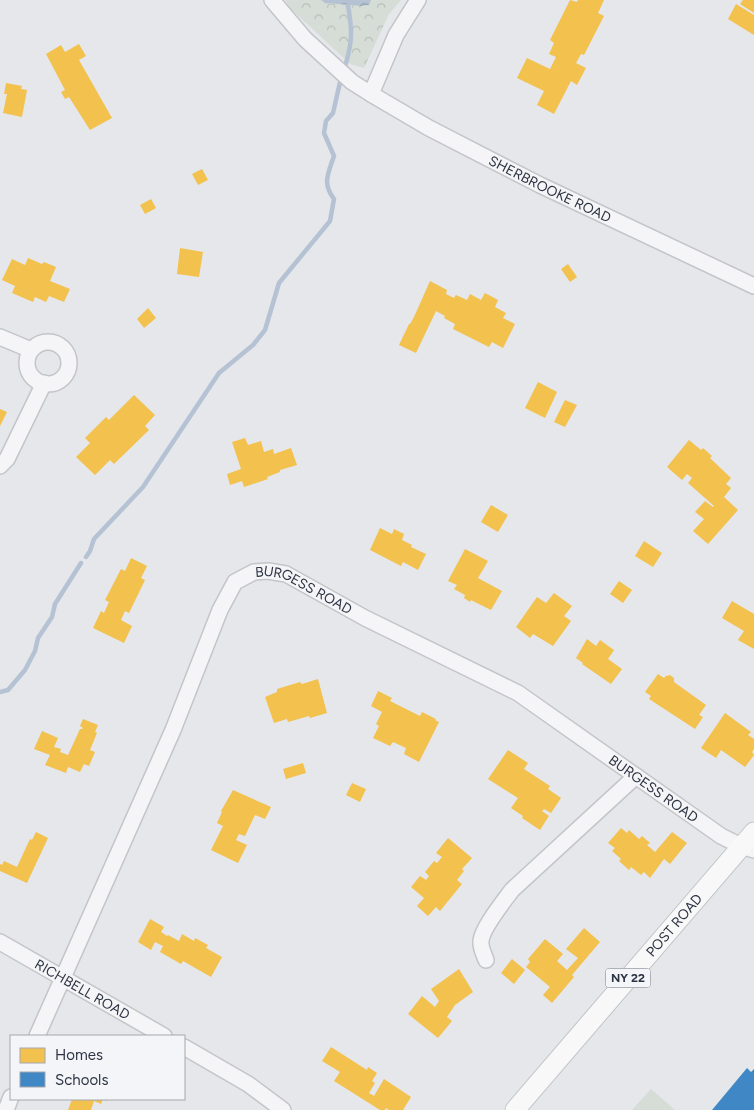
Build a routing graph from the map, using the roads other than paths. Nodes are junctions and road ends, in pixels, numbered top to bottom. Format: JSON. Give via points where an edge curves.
{"nodes":[{"id":1,"x":272,"y":0,"type":"edge"},
{"id":2,"x":418,"y":0,"type":"edge"},
{"id":3,"x":371,"y":94,"type":"junction"},
{"id":4,"x":754,"y":286,"type":"edge"},
{"id":5,"x":0,"y":337,"type":"edge"},
{"id":6,"x":31,"y":350,"type":"junction"},
{"id":7,"x":44,"y":383,"type":"junction"},
{"id":8,"x":0,"y":466,"type":"edge"},
{"id":9,"x":636,"y":776,"type":"junction"},
{"id":10,"x":754,"y":832,"type":"edge"},
{"id":11,"x":747,"y":848,"type":"edge"},
{"id":12,"x":0,"y":942,"type":"edge"},
{"id":13,"x":486,"y":960,"type":"dead end"},
{"id":14,"x":62,"y":979,"type":"junction"},
{"id":15,"x":37,"y":1035,"type":"edge"},
{"id":16,"x":162,"y":1035,"type":"edge"},
{"id":17,"x":185,"y":1048,"type":"edge"},
{"id":18,"x":283,"y":1110,"type":"edge"},
{"id":19,"x":515,"y":1110,"type":"edge"}],
"edges":[{"from":1,"to":3,"type":"street","name":"SHERBROOKE ROAD","via":[[305,39],[352,82]]},
{"from":2,"to":3,"type":"street","via":[[396,35]]},
{"from":3,"to":4,"type":"street","name":"SHERBROOKE ROAD","via":[[540,185]]},
{"from":5,"to":6,"type":"street"},
{"from":6,"to":7,"type":"street","via":[[29,370],[32,376]]},
{"from":6,"to":7,"type":"street","via":[[39,344],[52,342],[67,354],[69,361],[65,375],[50,384]]},
{"from":7,"to":8,"type":"street","via":[[7,459]]},
{"from":9,"to":11,"type":"street","name":"BURGESS ROAD","via":[[721,836]]},
{"from":9,"to":13,"type":"street","via":[[506,897],[480,943]]},
{"from":9,"to":14,"type":"street","name":"BURGESS ROAD","via":[[518,693],[365,618],[286,574],[254,572],[236,582],[220,610],[173,730]]},
{"from":10,"to":11,"type":"main road","name":"POST ROAD","number":"NY 22"},
{"from":11,"to":19,"type":"main road","name":"POST ROAD","number":"NY 22"},
{"from":12,"to":14,"type":"street","name":"RICHBELL ROAD"},
{"from":14,"to":15,"type":"street","name":"BURGESS ROAD"},
{"from":14,"to":16,"type":"street","name":"RICHBELL ROAD"},
{"from":17,"to":18,"type":"street","via":[[248,1084]]}]}
